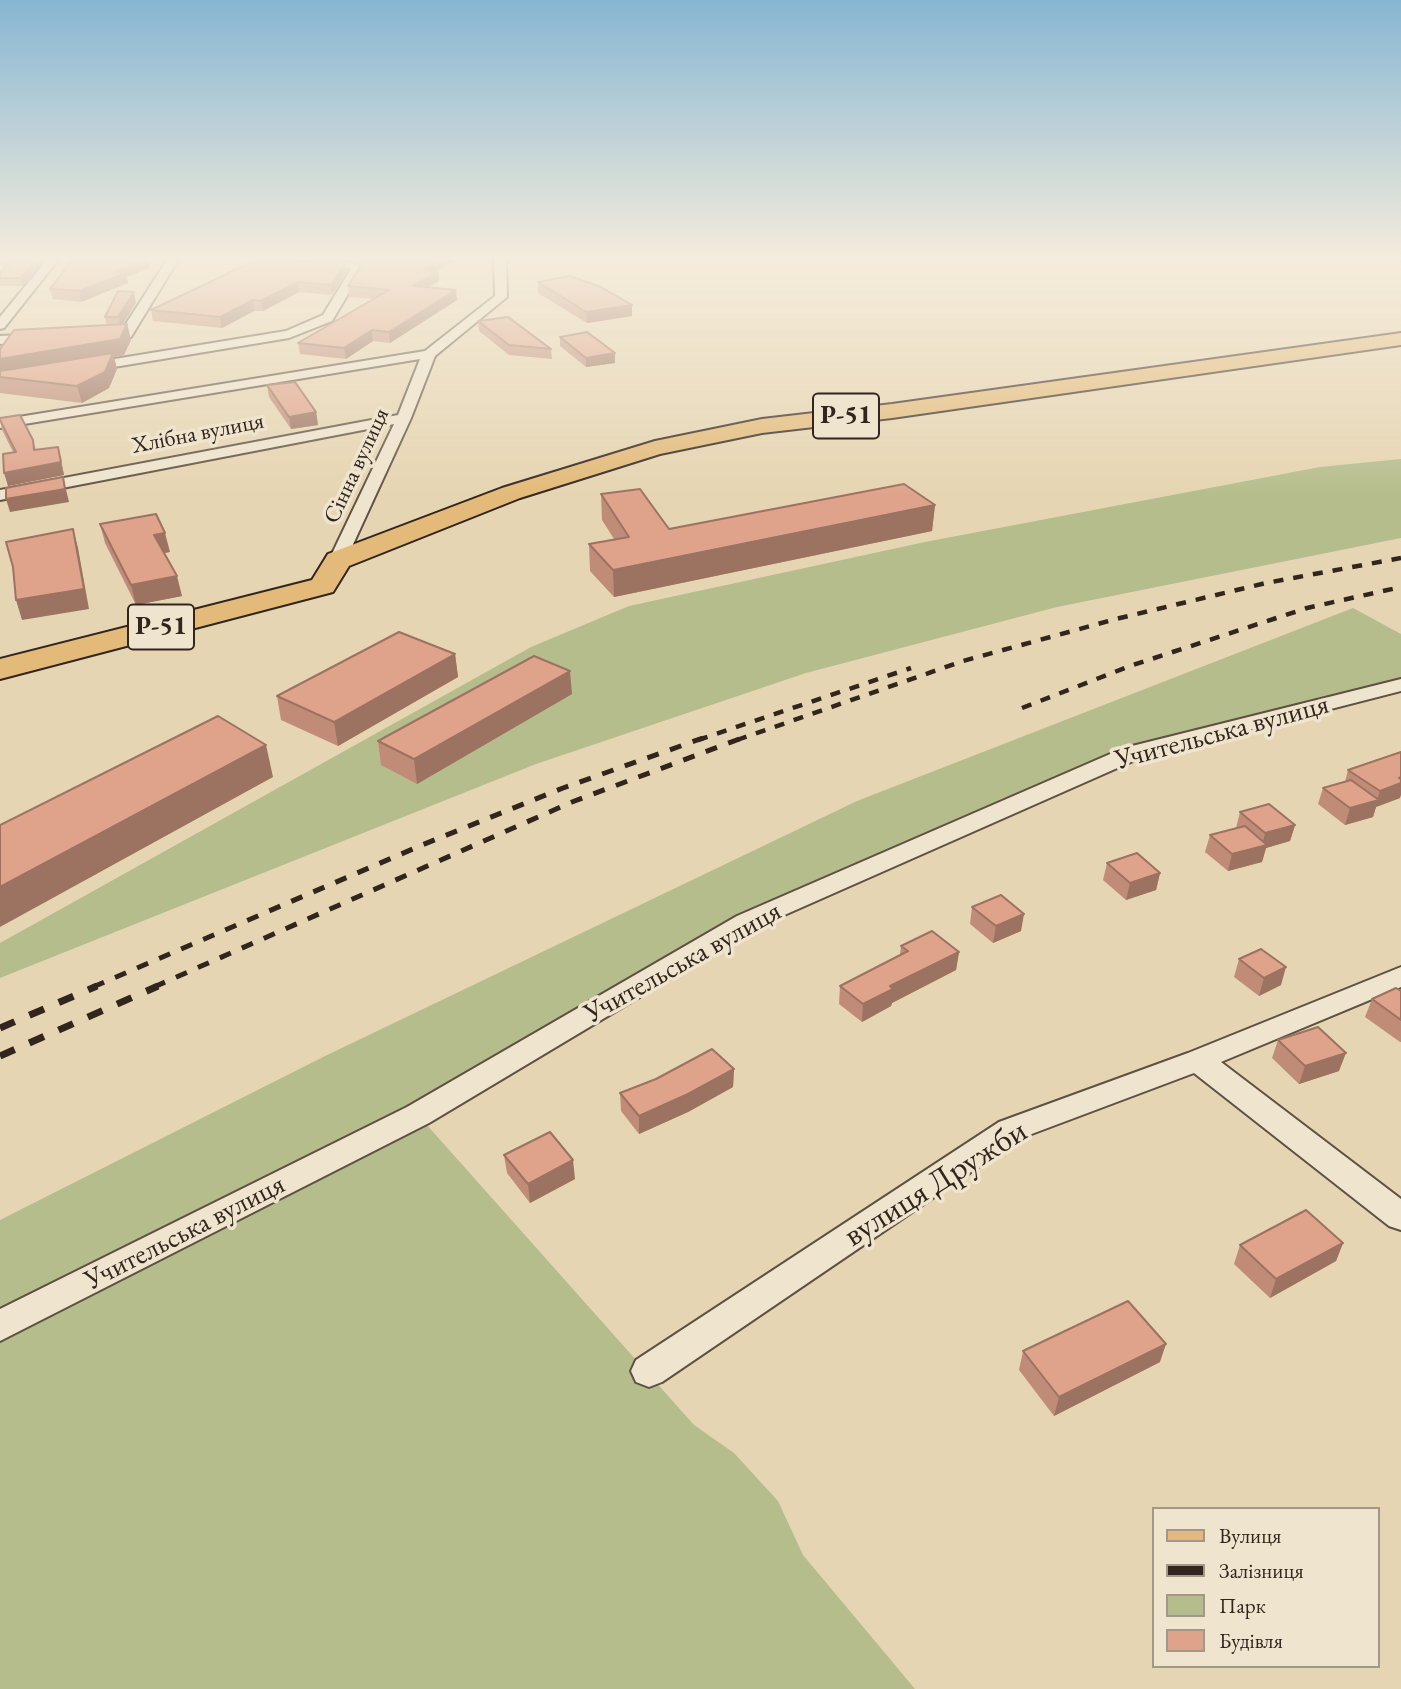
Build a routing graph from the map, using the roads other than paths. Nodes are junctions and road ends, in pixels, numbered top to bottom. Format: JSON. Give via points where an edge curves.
{"nodes":[{"id":1,"x":30,"y":339,"type":"edge"},
{"id":2,"x":260,"y":339,"type":"edge"},
{"id":3,"x":448,"y":339,"type":"edge"},
{"id":4,"x":1401,"y":339,"type":"edge"},
{"id":5,"x":0,"y":340,"type":"edge"},
{"id":6,"x":429,"y":354,"type":"junction"},
{"id":7,"x":69,"y":371,"type":"edge"},
{"id":8,"x":404,"y":418,"type":"junction"},
{"id":9,"x":0,"y":424,"type":"edge"},
{"id":10,"x":0,"y":495,"type":"edge"},
{"id":11,"x":330,"y":573,"type":"junction"},
{"id":12,"x":0,"y":668,"type":"edge"},
{"id":13,"x":1401,"y":685,"type":"edge"},
{"id":14,"x":1401,"y":976,"type":"edge"},
{"id":15,"x":1198,"y":1060,"type":"junction"},
{"id":16,"x":1401,"y":1217,"type":"edge"},
{"id":17,"x":0,"y":1326,"type":"edge"},
{"id":18,"x":649,"y":1371,"type":"dead end"}],
"edges":[{"from":1,"to":5,"type":"street"},
{"from":2,"to":7,"type":"street"},
{"from":3,"to":6,"type":"street"},
{"from":4,"to":11,"type":"main road","number":"Р-51","via":[[749,429],[655,449],[512,493]]},
{"from":6,"to":8,"type":"street","name":"Сінна вулиця"},
{"from":6,"to":9,"type":"street"},
{"from":8,"to":10,"type":"street","name":"Хлібна вулиця"},
{"from":8,"to":11,"type":"street","name":"Сінна вулиця"},
{"from":11,"to":12,"type":"main road","number":"Р-51"},
{"from":13,"to":17,"type":"street","name":"Учительська вулиця","via":[[1132,753],[746,922],[418,1115]]},
{"from":14,"to":15,"type":"street","name":"вулиця Дружби"},
{"from":15,"to":16,"type":"street"},
{"from":15,"to":18,"type":"street","name":"вулиця Дружби","via":[[1010,1130]]}]}
